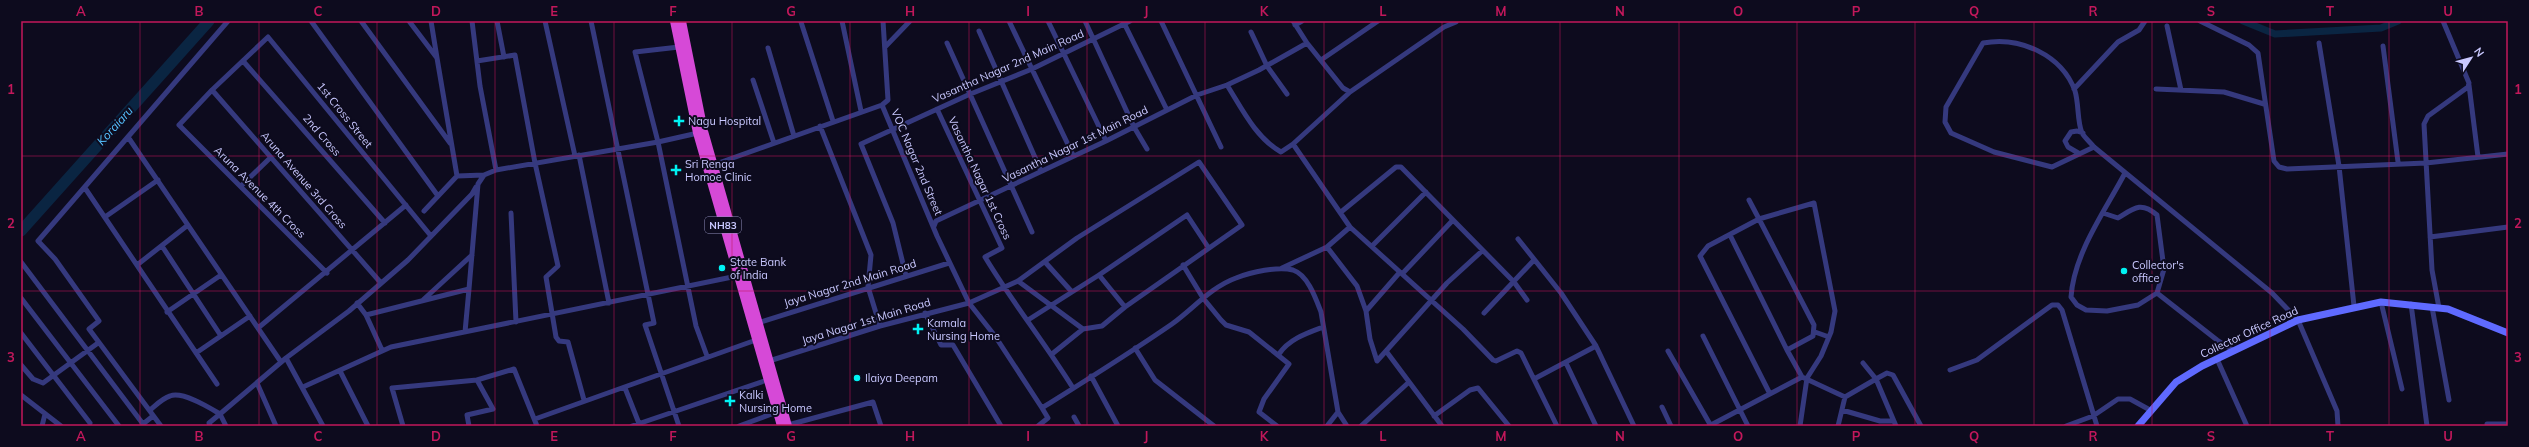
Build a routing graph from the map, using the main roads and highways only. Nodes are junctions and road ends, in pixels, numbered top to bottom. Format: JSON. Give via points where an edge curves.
{"nodes":[{"id":1,"x":674,"y":21,"type":"edge"},
{"id":2,"x":682,"y":21,"type":"edge"},
{"id":3,"x":701,"y":132,"type":"junction"},
{"id":4,"x":754,"y":323,"type":"junction"},
{"id":5,"x":2508,"y":333,"type":"edge"},
{"id":6,"x":781,"y":426,"type":"edge"},
{"id":7,"x":788,"y":426,"type":"edge"},
{"id":8,"x":2138,"y":426,"type":"edge"}],
"edges":[{"from":1,"to":3,"type":"highway","number":"NH83"},
{"from":2,"to":3,"type":"highway","number":"NH83"},
{"from":3,"to":4,"type":"highway","number":"NH83","via":[[713,165]]},
{"from":3,"to":4,"type":"highway","number":"NH83","via":[[737,276]]},
{"from":4,"to":6,"type":"highway","number":"NH83","via":[[756,340]]},
{"from":4,"to":7,"type":"highway","number":"NH83","via":[[769,361]]},
{"from":5,"to":8,"type":"main road","name":"Collector Office Road","via":[[2448,309],[2381,302],[2298,320],[2176,382]]}]}
